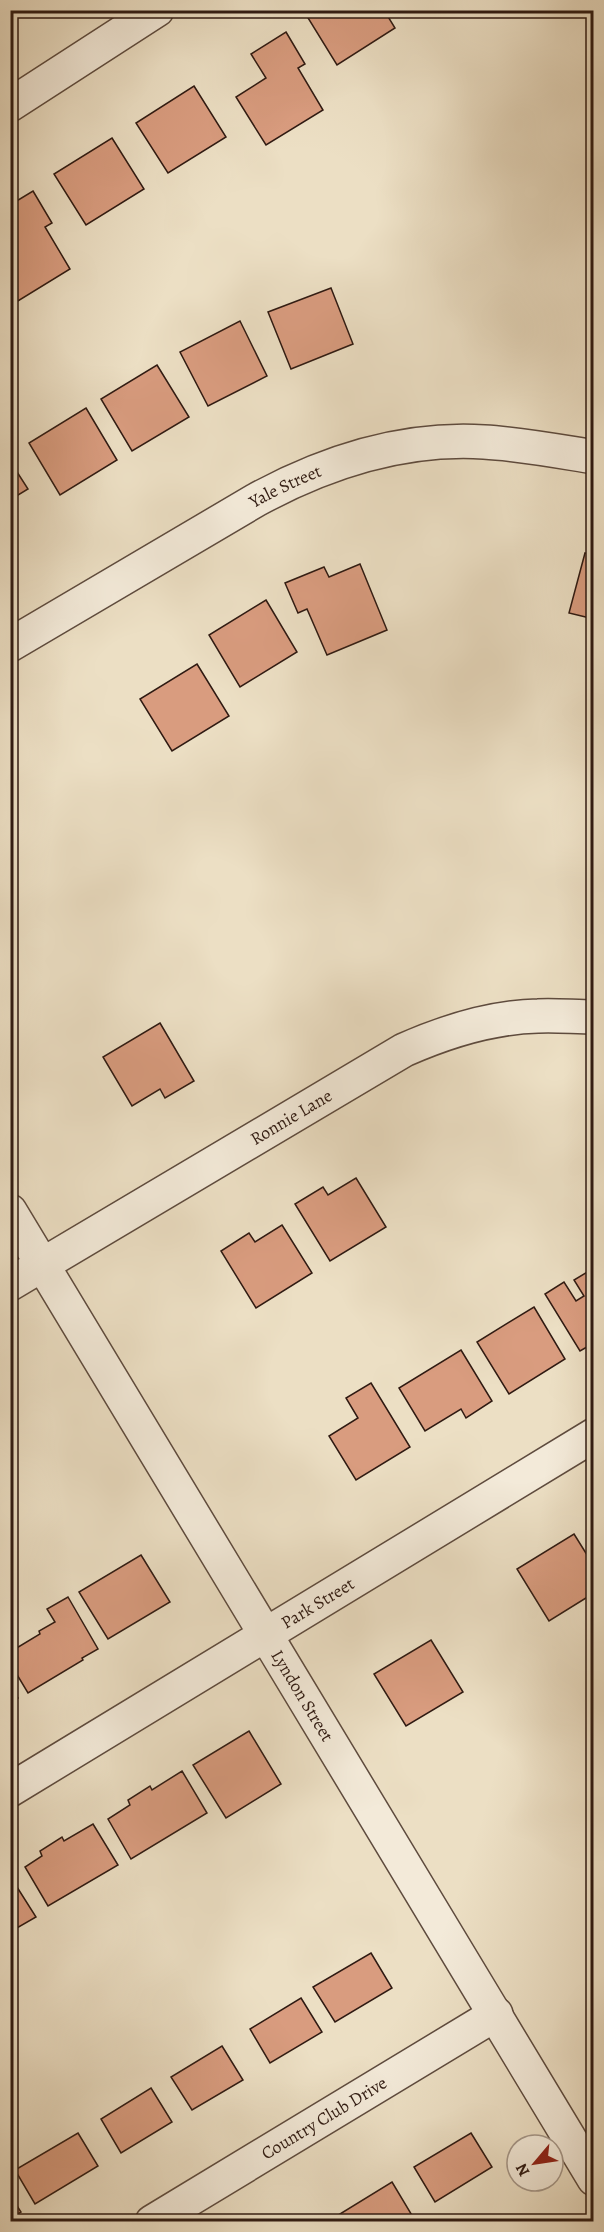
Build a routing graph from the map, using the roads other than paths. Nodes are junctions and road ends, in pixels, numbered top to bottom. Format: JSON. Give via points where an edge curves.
{"nodes":[{"id":1,"x":157,"y":10,"type":"edge"},
{"id":2,"x":10,"y":105,"type":"edge"},
{"id":3,"x":594,"y":457,"type":"edge"},
{"id":4,"x":10,"y":645,"type":"edge"},
{"id":5,"x":594,"y":1017,"type":"edge"},
{"id":6,"x":10,"y":1211,"type":"edge"},
{"id":7,"x":42,"y":1265,"type":"junction"},
{"id":8,"x":10,"y":1284,"type":"edge"},
{"id":9,"x":594,"y":1435,"type":"edge"},
{"id":10,"x":265,"y":1635,"type":"junction"},
{"id":11,"x":10,"y":1790,"type":"edge"},
{"id":12,"x":496,"y":2014,"type":"junction"},
{"id":13,"x":594,"y":2179,"type":"edge"},
{"id":14,"x":152,"y":2222,"type":"edge"}],
"edges":[{"from":1,"to":2,"type":"street"},
{"from":3,"to":4,"type":"street","name":"Yale Street","via":[[483,442],[445,442],[359,456],[256,500]]},
{"from":5,"to":7,"type":"street","name":"Ronnie Lane","via":[[503,1019],[432,1037]]},
{"from":6,"to":7,"type":"street","name":"Lyndon Street"},
{"from":7,"to":8,"type":"street","name":"Ronnie Lane"},
{"from":7,"to":10,"type":"street","name":"Lyndon Street"},
{"from":9,"to":10,"type":"street","name":"Park Street"},
{"from":10,"to":11,"type":"street","name":"Park Street"},
{"from":10,"to":12,"type":"street","name":"Lyndon Street"},
{"from":12,"to":13,"type":"street","name":"Lyndon Street"},
{"from":12,"to":14,"type":"street","name":"Country Club Drive"}]}
